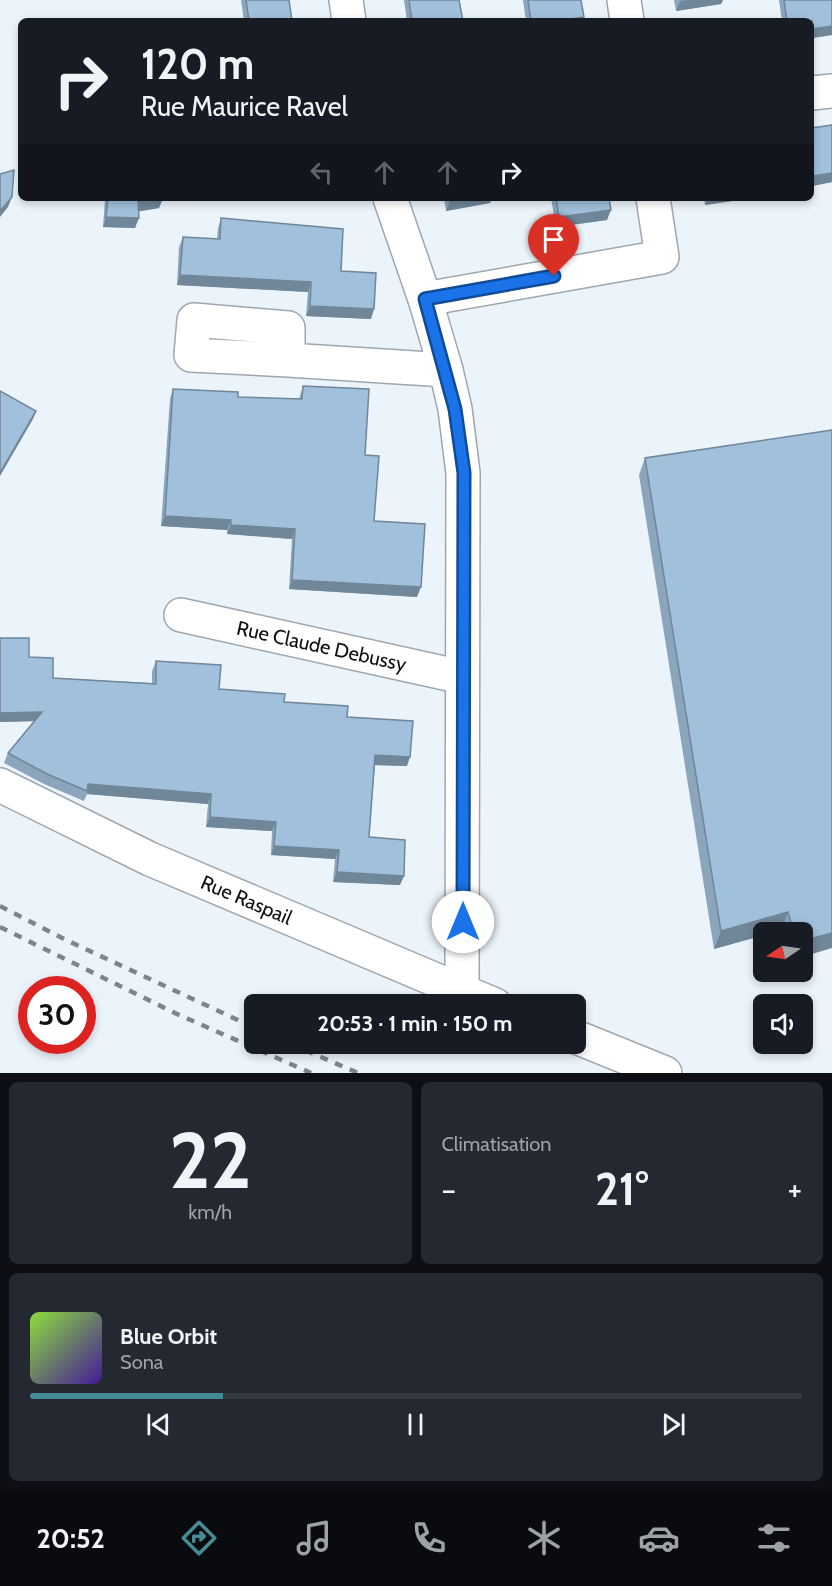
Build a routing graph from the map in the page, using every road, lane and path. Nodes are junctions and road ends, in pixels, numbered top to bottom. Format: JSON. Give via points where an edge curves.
{"nodes":[{"id":1,"x":346,"y":0,"type":"edge"},
{"id":2,"x":624,"y":0,"type":"edge"},
{"id":3,"x":349,"y":18,"type":"edge"},
{"id":4,"x":627,"y":18,"type":"edge"},
{"id":5,"x":832,"y":91,"type":"edge"},
{"id":6,"x":814,"y":93,"type":"edge"},
{"id":7,"x":391,"y":201,"type":"edge"},
{"id":8,"x":653,"y":201,"type":"edge"},
{"id":9,"x":425,"y":299,"type":"junction"},
{"id":10,"x":288,"y":360,"type":"dead end"},
{"id":11,"x":446,"y":370,"type":"junction"},
{"id":12,"x":181,"y":615,"type":"dead end"},
{"id":13,"x":462,"y":677,"type":"junction"},
{"id":14,"x":0,"y":785,"type":"edge"},
{"id":15,"x":462,"y":991,"type":"junction"},
{"id":16,"x":469,"y":994,"type":"edge"},
{"id":17,"x":586,"y":1041,"type":"edge"},
{"id":18,"x":665,"y":1073,"type":"edge"}],
"edges":[{"from":1,"to":3,"type":"street"},
{"from":2,"to":4,"type":"street"},
{"from":5,"to":6,"type":"street"},
{"from":7,"to":9,"type":"street"},
{"from":8,"to":9,"type":"street","via":[[662,257]]},
{"from":9,"to":11,"type":"street"},
{"from":10,"to":11,"type":"street"},
{"from":11,"to":13,"type":"street","via":[[464,473]]},
{"from":12,"to":13,"type":"street","name":"Rue Claude Debussy"},
{"from":13,"to":15,"type":"street"},
{"from":14,"to":15,"type":"street","name":"Rue Raspail","via":[[150,860]]},
{"from":15,"to":16,"type":"street","name":"Rue Raspail"},
{"from":17,"to":18,"type":"street"}]}
